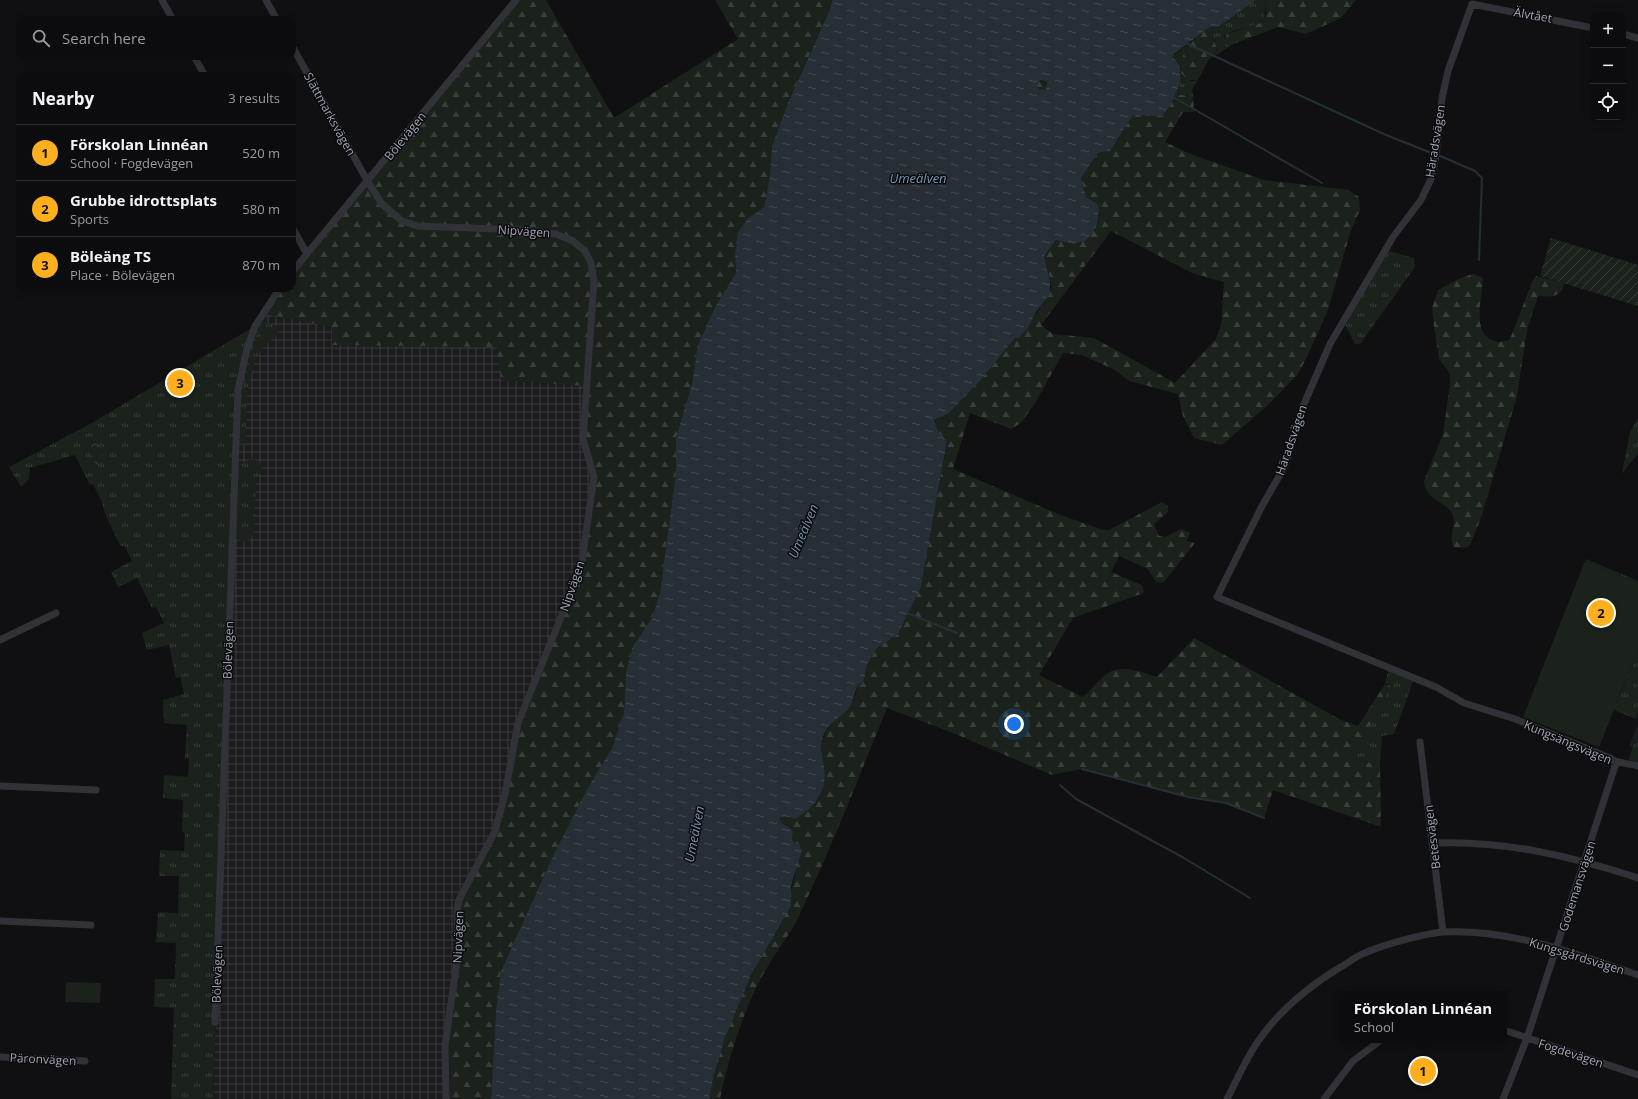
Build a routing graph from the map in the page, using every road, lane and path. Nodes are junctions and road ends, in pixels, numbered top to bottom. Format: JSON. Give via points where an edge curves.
{"nodes":[{"id":1,"x":162,"y":0,"type":"edge"},
{"id":2,"x":266,"y":0,"type":"edge"},
{"id":3,"x":516,"y":0,"type":"edge"},
{"id":4,"x":1472,"y":4,"type":"joint"},
{"id":5,"x":171,"y":16,"type":"edge"},
{"id":6,"x":275,"y":16,"type":"edge"},
{"id":7,"x":1590,"y":27,"type":"edge"},
{"id":8,"x":1626,"y":35,"type":"edge"},
{"id":9,"x":1638,"y":38,"type":"edge"},
{"id":10,"x":296,"y":53,"type":"edge"},
{"id":11,"x":196,"y":60,"type":"edge"},
{"id":12,"x":203,"y":72,"type":"edge"},
{"id":13,"x":368,"y":182,"type":"junction"},
{"id":14,"x":296,"y":234,"type":"edge"},
{"id":15,"x":307,"y":254,"type":"junction"},
{"id":16,"x":296,"y":267,"type":"edge"},
{"id":17,"x":277,"y":292,"type":"edge"},
{"id":18,"x":56,"y":613,"type":"dead end"},
{"id":19,"x":0,"y":640,"type":"edge"},
{"id":20,"x":1498,"y":715,"type":"joint"},
{"id":21,"x":1420,"y":742,"type":"dead end"},
{"id":22,"x":1616,"y":763,"type":"junction"},
{"id":23,"x":1638,"y":766,"type":"edge"},
{"id":24,"x":0,"y":786,"type":"edge"},
{"id":25,"x":96,"y":790,"type":"dead end"},
{"id":26,"x":1433,"y":843,"type":"junction"},
{"id":27,"x":1585,"y":863,"type":"junction"},
{"id":28,"x":1638,"y":878,"type":"edge"},
{"id":29,"x":0,"y":921,"type":"edge"},
{"id":30,"x":91,"y":925,"type":"dead end"},
{"id":31,"x":1443,"y":932,"type":"junction"},
{"id":32,"x":1556,"y":947,"type":"junction"},
{"id":33,"x":1638,"y":976,"type":"edge"},
{"id":34,"x":215,"y":1022,"type":"dead end"},
{"id":35,"x":1507,"y":1031,"type":"edge"},
{"id":36,"x":1527,"y":1038,"type":"junction"},
{"id":37,"x":1377,"y":1043,"type":"edge"},
{"id":38,"x":0,"y":1057,"type":"edge"},
{"id":39,"x":85,"y":1061,"type":"dead end"},
{"id":40,"x":1638,"y":1075,"type":"edge"},
{"id":41,"x":446,"y":1099,"type":"edge"},
{"id":42,"x":1227,"y":1099,"type":"edge"},
{"id":43,"x":1324,"y":1099,"type":"edge"},
{"id":44,"x":1503,"y":1099,"type":"edge"}],
"edges":[{"from":1,"to":5,"type":"street"},
{"from":2,"to":6,"type":"street"},
{"from":3,"to":13,"type":"street","name":"Bölevägen"},
{"from":4,"to":7,"type":"street","name":"Älvtået"},
{"from":4,"to":20,"type":"street","name":"Häradsvägen","via":[[1448,71],[1431,179],[1421,200],[1393,237],[1330,344],[1304,404],[1285,466],[1217,597],[1436,687],[1456,700]]},
{"from":8,"to":9,"type":"street"},
{"from":10,"to":13,"type":"street","name":"Slättmarksvägen"},
{"from":11,"to":12,"type":"street"},
{"from":13,"to":15,"type":"street","name":"Bölevägen"},
{"from":13,"to":41,"type":"street","name":"Nipvägen","via":[[382,204],[393,214],[402,221],[418,226],[523,230],[556,234],[573,241],[585,251],[591,263],[594,281],[583,439],[594,477],[581,568],[518,723],[505,794],[495,831],[459,900],[459,946],[445,1046]]},
{"from":14,"to":15,"type":"street"},
{"from":15,"to":16,"type":"street","name":"Bölevägen"},
{"from":17,"to":34,"type":"street","name":"Bölevägen","via":[[255,326],[238,389]]},
{"from":18,"to":19,"type":"street"},
{"from":20,"to":22,"type":"street","name":"Kungsängsvägen","via":[[1517,720],[1610,758]]},
{"from":21,"to":26,"type":"street","name":"Betesvägen"},
{"from":22,"to":23,"type":"street","name":"Kungsängsvägen"},
{"from":22,"to":27,"type":"street","name":"Godemansvägen"},
{"from":24,"to":25,"type":"street"},
{"from":26,"to":27,"type":"street","via":[[1472,842],[1504,845],[1532,849]]},
{"from":26,"to":31,"type":"street","name":"Betesvägen"},
{"from":27,"to":28,"type":"street"},
{"from":27,"to":32,"type":"street","name":"Godemansvägen"},
{"from":29,"to":30,"type":"street"},
{"from":31,"to":32,"type":"street","name":"Kungsgårdsvägen","via":[[1521,939]]},
{"from":31,"to":42,"type":"street","name":"Kungsgårdsvägen","via":[[1365,953],[1314,983],[1280,1014],[1258,1041]]},
{"from":32,"to":33,"type":"street","name":"Kungsgårdsvägen"},
{"from":32,"to":36,"type":"street","name":"Godemansvägen"},
{"from":35,"to":36,"type":"street","name":"Fogdevägen"},
{"from":36,"to":40,"type":"street","name":"Fogdevägen"},
{"from":36,"to":44,"type":"street","name":"Godemansvägen"},
{"from":37,"to":43,"type":"street","via":[[1353,1060]]},
{"from":38,"to":39,"type":"street","name":"Päronvägen"}]}
